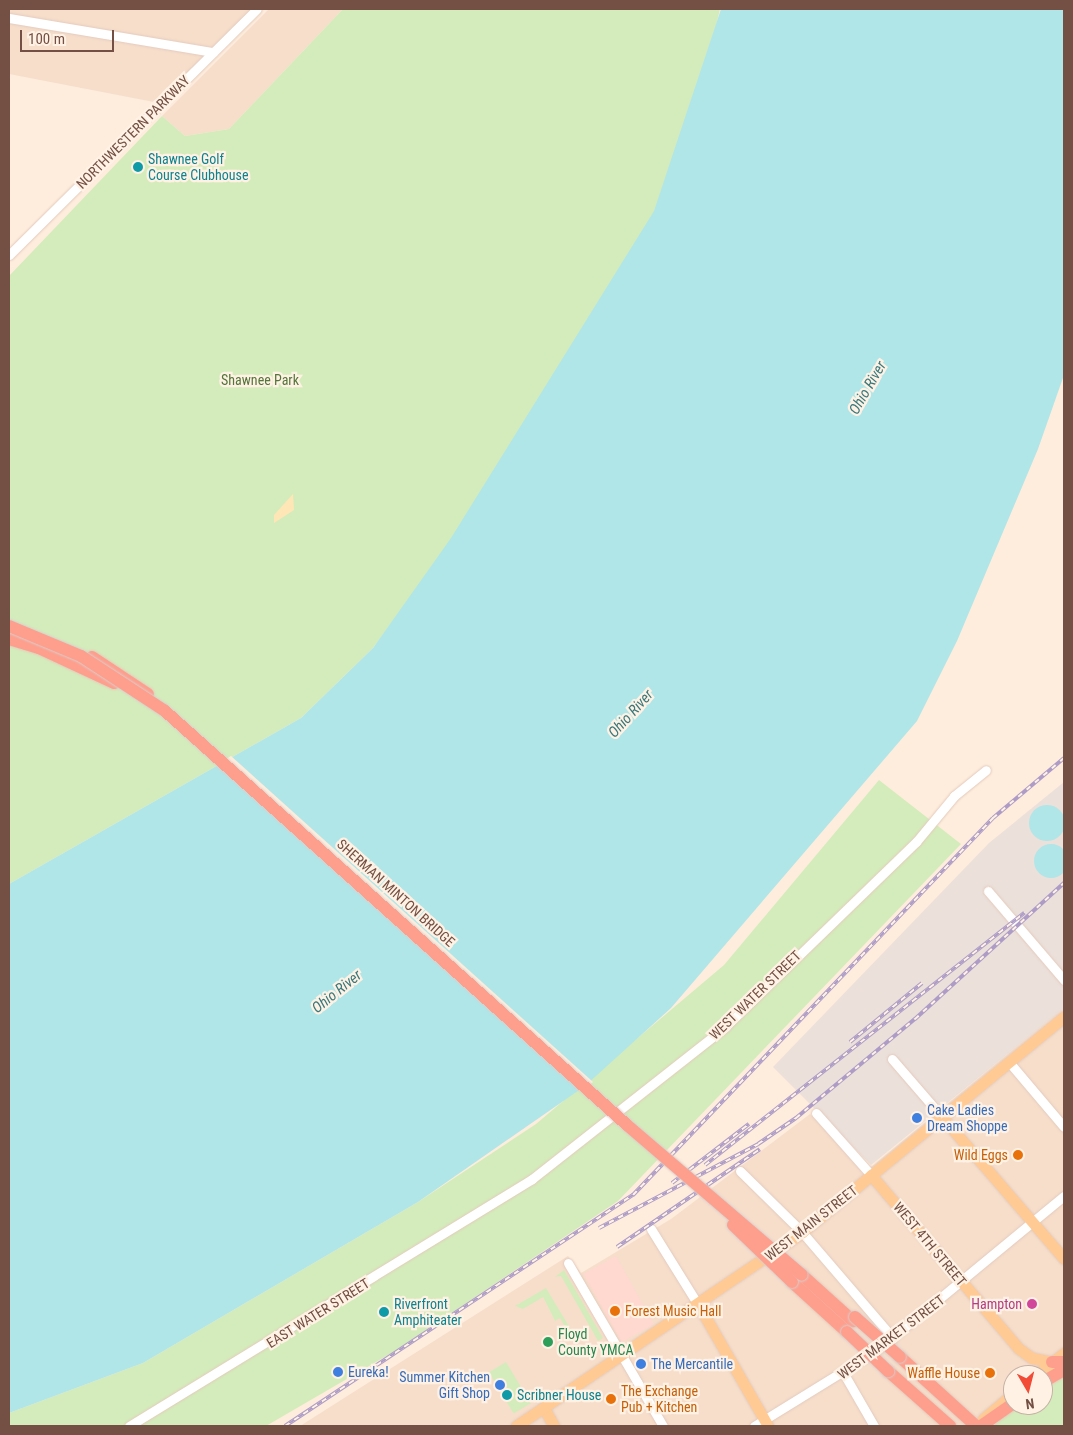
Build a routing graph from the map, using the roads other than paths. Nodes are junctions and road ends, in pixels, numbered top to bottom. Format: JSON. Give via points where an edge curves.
{"nodes":[{"id":1,"x":257,"y":9,"type":"edge"},
{"id":2,"x":9,"y":18,"type":"edge"},
{"id":3,"x":213,"y":52,"type":"junction"},
{"id":4,"x":9,"y":256,"type":"edge"},
{"id":5,"x":9,"y":625,"type":"edge"},
{"id":6,"x":9,"y":639,"type":"edge"},
{"id":7,"x":986,"y":770,"type":"dead end"},
{"id":8,"x":988,"y":891,"type":"dead end"},
{"id":9,"x":1064,"y":980,"type":"edge"},
{"id":10,"x":1064,"y":1017,"type":"edge"},
{"id":11,"x":892,"y":1059,"type":"dead end"},
{"id":12,"x":1009,"y":1062,"type":"junction"},
{"id":13,"x":816,"y":1113,"type":"dead end"},
{"id":14,"x":942,"y":1117,"type":"junction"},
{"id":15,"x":1064,"y":1127,"type":"edge"},
{"id":16,"x":740,"y":1171,"type":"dead end"},
{"id":17,"x":871,"y":1175,"type":"junction"},
{"id":18,"x":1064,"y":1196,"type":"edge"},
{"id":19,"x":504,"y":1197,"type":"joint"},
{"id":20,"x":1032,"y":1223,"type":"junction"},
{"id":21,"x":652,"y":1229,"type":"dead end"},
{"id":22,"x":802,"y":1232,"type":"junction"},
{"id":23,"x":1064,"y":1259,"type":"edge"},
{"id":24,"x":568,"y":1263,"type":"dead end"},
{"id":25,"x":369,"y":1273,"type":"dead end"},
{"id":26,"x":800,"y":1276,"type":"junction"},
{"id":27,"x":961,"y":1281,"type":"junction"},
{"id":28,"x":368,"y":1282,"type":"junction"},
{"id":29,"x":699,"y":1306,"type":"junction"},
{"id":30,"x":852,"y":1323,"type":"junction"},
{"id":31,"x":893,"y":1338,"type":"junction"},
{"id":32,"x":1064,"y":1353,"type":"edge"},
{"id":33,"x":623,"y":1357,"type":"junction"},
{"id":34,"x":1058,"y":1362,"type":"edge"},
{"id":35,"x":1064,"y":1370,"type":"edge"},
{"id":36,"x":844,"y":1374,"type":"junction"},
{"id":37,"x":1053,"y":1376,"type":"edge"},
{"id":38,"x":1003,"y":1403,"type":"edge"},
{"id":39,"x":549,"y":1407,"type":"junction"},
{"id":40,"x":1003,"y":1410,"type":"edge"},
{"id":41,"x":961,"y":1415,"type":"junction"},
{"id":42,"x":766,"y":1423,"type":"edge"},
{"id":43,"x":949,"y":1425,"type":"edge"},
{"id":44,"x":129,"y":1426,"type":"edge"},
{"id":45,"x":516,"y":1426,"type":"edge"},
{"id":46,"x":554,"y":1426,"type":"edge"},
{"id":47,"x":663,"y":1426,"type":"edge"},
{"id":48,"x":754,"y":1426,"type":"edge"},
{"id":49,"x":874,"y":1426,"type":"edge"},
{"id":50,"x":970,"y":1426,"type":"edge"},
{"id":51,"x":978,"y":1426,"type":"edge"}],
"edges":[{"from":1,"to":3,"type":"street","name":"NORTHWESTERN PARKWAY"},
{"from":2,"to":3,"type":"street"},
{"from":3,"to":4,"type":"street","name":"NORTHWESTERN PARKWAY"},
{"from":5,"to":26,"type":"highway","bridge":true,"via":[[81,656],[165,711]]},
{"from":5,"to":26,"type":"highway","name":"SHERMAN MINTON BRIDGE","bridge":true,"via":[[91,656],[166,708],[675,1166],[742,1219]]},
{"from":6,"to":26,"type":"highway","name":"SHERMAN MINTON BRIDGE","bridge":true,"via":[[39,648],[108,680],[197,736],[632,1127],[740,1232]]},
{"from":7,"to":19,"type":"street","name":"WEST WATER STREET","via":[[954,796],[916,842],[725,1027]]},
{"from":8,"to":9,"type":"street"},
{"from":10,"to":12,"type":"main road","name":"WEST MAIN STREET"},
{"from":11,"to":14,"type":"street"},
{"from":12,"to":14,"type":"main road","name":"WEST MAIN STREET"},
{"from":12,"to":15,"type":"street"},
{"from":13,"to":17,"type":"street","name":"WEST 4TH STREET"},
{"from":14,"to":17,"type":"main road","name":"WEST MAIN STREET"},
{"from":14,"to":20,"type":"main road"},
{"from":16,"to":22,"type":"street"},
{"from":17,"to":22,"type":"main road","name":"WEST MAIN STREET"},
{"from":17,"to":27,"type":"main road","name":"WEST 4TH STREET"},
{"from":18,"to":20,"type":"street","name":"WEST MARKET STREET"},
{"from":19,"to":28,"type":"street","name":"EAST WATER STREET"},
{"from":20,"to":23,"type":"main road"},
{"from":20,"to":27,"type":"street","name":"WEST MARKET STREET"},
{"from":21,"to":29,"type":"street"},
{"from":22,"to":29,"type":"main road","name":"WEST MAIN STREET"},
{"from":22,"to":31,"type":"street"},
{"from":24,"to":33,"type":"street"},
{"from":25,"to":28,"type":"street"},
{"from":26,"to":30,"type":"highway"},
{"from":26,"to":30,"type":"highway"},
{"from":27,"to":31,"type":"street","name":"WEST MARKET STREET"},
{"from":27,"to":34,"type":"main road","name":"WEST 4TH STREET","via":[[1021,1351]]},
{"from":28,"to":44,"type":"street","name":"EAST WATER STREET"},
{"from":29,"to":33,"type":"main road","name":"WEST MAIN STREET"},
{"from":29,"to":42,"type":"main road"},
{"from":30,"to":41,"type":"highway","bridge":true},
{"from":30,"to":43,"type":"highway","bridge":true,"via":[[888,1370]]},
{"from":31,"to":36,"type":"street","name":"WEST MARKET STREET"},
{"from":32,"to":34,"type":"main road"},
{"from":33,"to":39,"type":"main road","name":"WEST MAIN STREET"},
{"from":33,"to":47,"type":"street"},
{"from":35,"to":37,"type":"highway"},
{"from":36,"to":42,"type":"street","name":"WEST MARKET STREET"},
{"from":36,"to":49,"type":"street"},
{"from":38,"to":51,"type":"main road"},
{"from":39,"to":45,"type":"main road","name":"WEST MAIN STREET"},
{"from":39,"to":46,"type":"main road"},
{"from":40,"to":51,"type":"highway"},
{"from":41,"to":50,"type":"highway"},
{"from":41,"to":51,"type":"highway"},
{"from":42,"to":48,"type":"street","name":"WEST MARKET STREET"}]}
